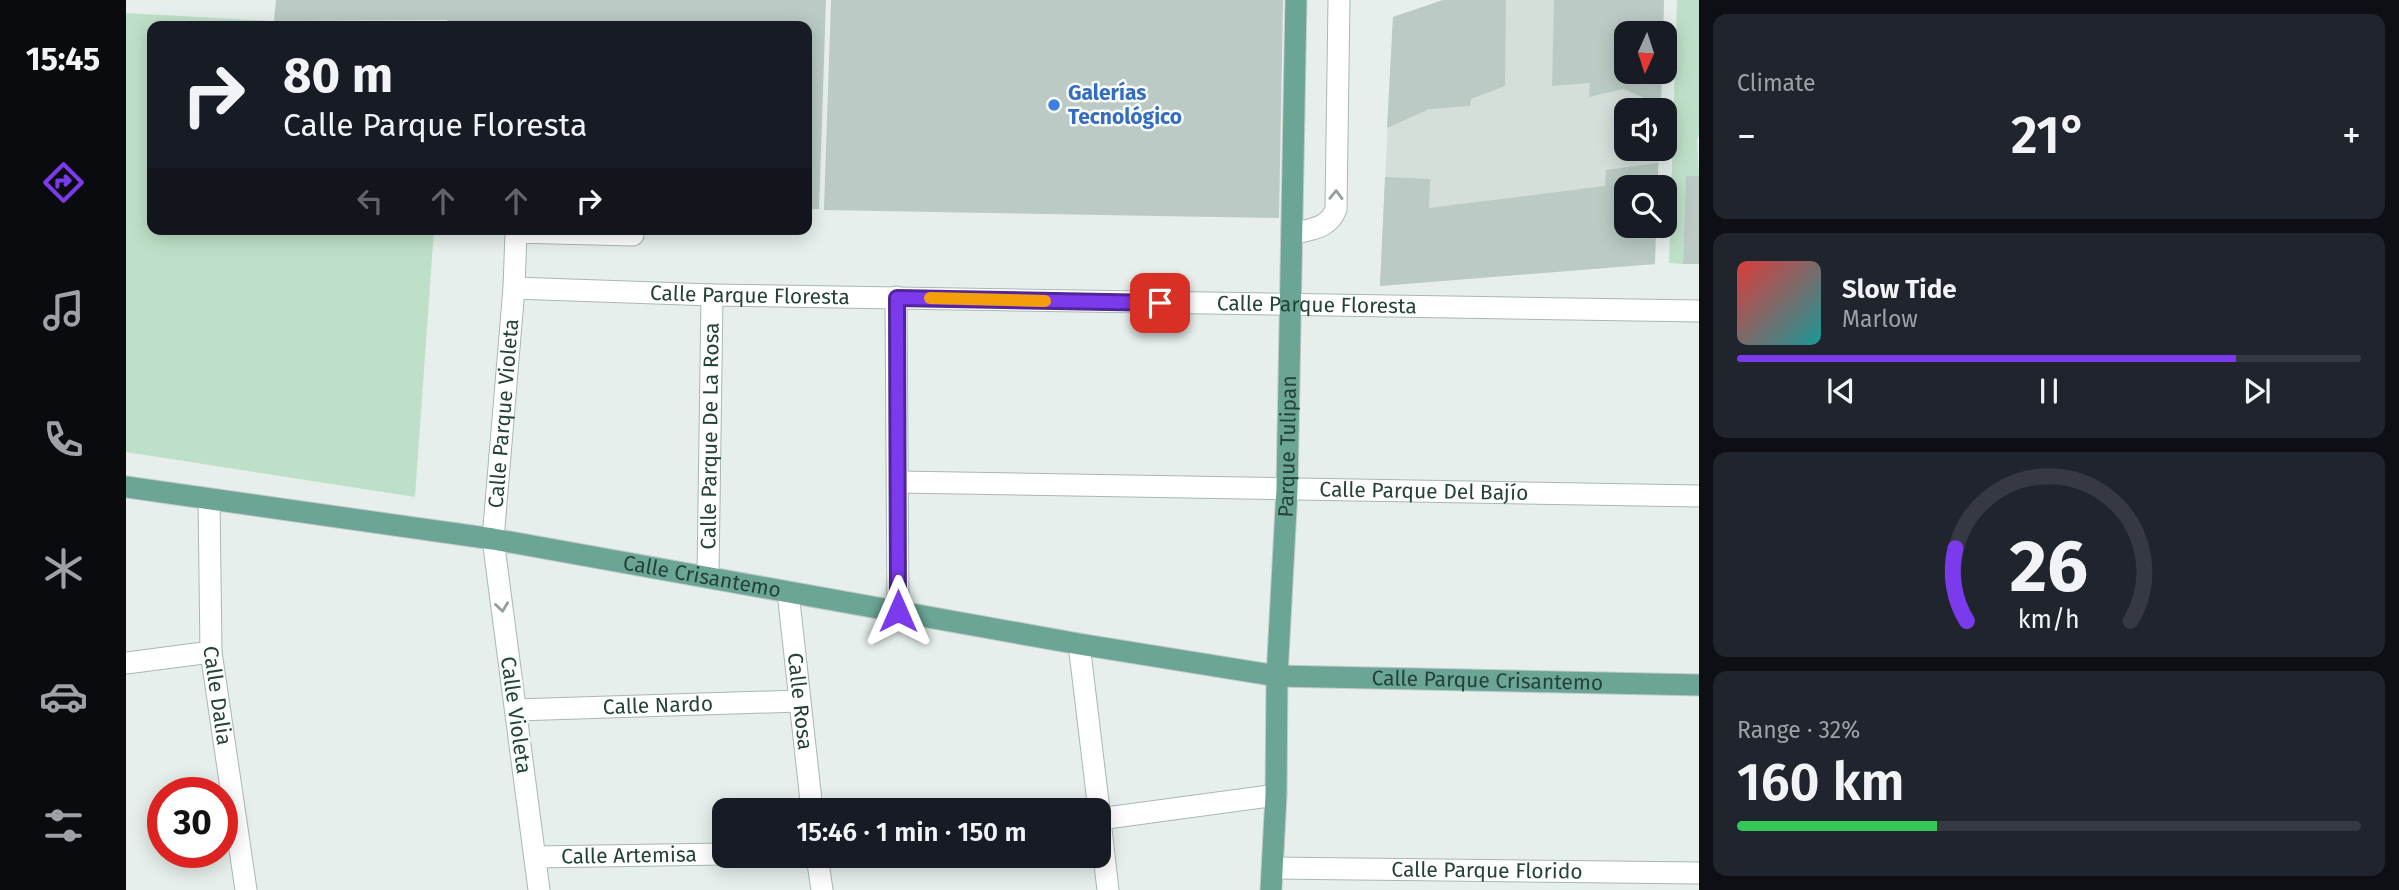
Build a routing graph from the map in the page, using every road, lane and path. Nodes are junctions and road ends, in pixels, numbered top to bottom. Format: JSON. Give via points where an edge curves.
{"nodes":[{"id":1,"x":1296,"y":0,"type":"edge"},
{"id":2,"x":1339,"y":0,"type":"edge"},
{"id":3,"x":1292,"y":234,"type":"junction"},
{"id":4,"x":516,"y":235,"type":"edge"},
{"id":5,"x":514,"y":288,"type":"junction"},
{"id":6,"x":712,"y":295,"type":"junction"},
{"id":7,"x":897,"y":298,"type":"junction"},
{"id":8,"x":1291,"y":306,"type":"junction"},
{"id":9,"x":1699,"y":311,"type":"edge"},
{"id":10,"x":899,"y":482,"type":"junction"},
{"id":11,"x":126,"y":487,"type":"edge"},
{"id":12,"x":1286,"y":489,"type":"junction"},
{"id":13,"x":1699,"y":496,"type":"edge"},
{"id":14,"x":209,"y":500,"type":"junction"},
{"id":15,"x":493,"y":539,"type":"junction"},
{"id":16,"x":708,"y":576,"type":"junction"},
{"id":17,"x":788,"y":592,"type":"junction"},
{"id":18,"x":898,"y":611,"type":"junction"},
{"id":19,"x":1079,"y":644,"type":"junction"},
{"id":20,"x":211,"y":652,"type":"junction"},
{"id":21,"x":126,"y":663,"type":"edge"},
{"id":22,"x":1277,"y":676,"type":"junction"},
{"id":23,"x":1699,"y":685,"type":"edge"},
{"id":24,"x":799,"y":701,"type":"junction"},
{"id":25,"x":516,"y":710,"type":"junction"},
{"id":26,"x":1276,"y":794,"type":"junction"},
{"id":27,"x":811,"y":798,"type":"edge"},
{"id":28,"x":1097,"y":798,"type":"edge"},
{"id":29,"x":1111,"y":817,"type":"edge"},
{"id":30,"x":712,"y":854,"type":"edge"},
{"id":31,"x":535,"y":857,"type":"junction"},
{"id":32,"x":819,"y":868,"type":"edge"},
{"id":33,"x":1105,"y":868,"type":"edge"},
{"id":34,"x":1273,"y":868,"type":"junction"},
{"id":35,"x":1699,"y":873,"type":"edge"},
{"id":36,"x":1470,"y":880,"type":"edge"},
{"id":37,"x":1660,"y":881,"type":"edge"},
{"id":38,"x":246,"y":890,"type":"edge"},
{"id":39,"x":539,"y":890,"type":"edge"},
{"id":40,"x":822,"y":890,"type":"edge"},
{"id":41,"x":1108,"y":890,"type":"edge"},
{"id":42,"x":1271,"y":890,"type":"edge"}],
"edges":[{"from":1,"to":3,"type":"main road","name":"Parque Tulipan"},
{"from":3,"to":2,"type":"street","one_way":true,"via":[[1326,225],[1336,209]]},
{"from":3,"to":8,"type":"main road","name":"Parque Tulipan"},
{"from":4,"to":5,"type":"street","name":"Calle Parque Violeta"},
{"from":5,"to":6,"type":"street","name":"Calle Parque Floresta"},
{"from":5,"to":15,"type":"street","name":"Calle Parque Violeta"},
{"from":6,"to":7,"type":"street","name":"Calle Parque Floresta"},
{"from":6,"to":16,"type":"street","name":"Calle Parque De La Rosa"},
{"from":7,"to":8,"type":"street","name":"Calle Parque Floresta"},
{"from":7,"to":10,"type":"street"},
{"from":8,"to":9,"type":"street","name":"Calle Parque Floresta"},
{"from":8,"to":12,"type":"main road","name":"Parque Tulipan"},
{"from":10,"to":12,"type":"street","name":"Calle Parque Del Bajío"},
{"from":10,"to":18,"type":"street"},
{"from":11,"to":14,"type":"main road","name":"Calle Crisantemo"},
{"from":12,"to":13,"type":"street","name":"Calle Parque Del Bajío"},
{"from":12,"to":22,"type":"main road","name":"Parque Tulipan"},
{"from":14,"to":15,"type":"main road","name":"Calle Crisantemo"},
{"from":14,"to":20,"type":"street","name":"Calle Dalia"},
{"from":15,"to":16,"type":"main road","name":"Calle Crisantemo"},
{"from":15,"to":25,"type":"street","name":"Calle Violeta","one_way":true},
{"from":16,"to":17,"type":"main road","name":"Calle Crisantemo"},
{"from":17,"to":18,"type":"main road","name":"Calle Crisantemo"},
{"from":17,"to":24,"type":"street","name":"Calle Rosa"},
{"from":18,"to":19,"type":"main road","name":"Calle Crisantemo"},
{"from":19,"to":22,"type":"main road","name":"Calle Crisantemo"},
{"from":19,"to":28,"type":"street"},
{"from":20,"to":21,"type":"street"},
{"from":20,"to":38,"type":"street","name":"Calle Dalia"},
{"from":22,"to":23,"type":"main road","name":"Calle Parque Crisantemo"},
{"from":22,"to":26,"type":"main road","name":"Parque Tulipan"},
{"from":24,"to":25,"type":"street","name":"Calle Nardo"},
{"from":24,"to":27,"type":"street","name":"Calle Rosa"},
{"from":25,"to":31,"type":"street","name":"Calle Violeta"},
{"from":26,"to":29,"type":"street"},
{"from":26,"to":34,"type":"main road","name":"Parque Tulipan"},
{"from":30,"to":31,"type":"street","name":"Calle Artemisa"},
{"from":31,"to":39,"type":"street","name":"Calle Violeta"},
{"from":32,"to":40,"type":"street"},
{"from":33,"to":41,"type":"street"},
{"from":34,"to":36,"type":"street","name":"Calle Parque Florido"},
{"from":34,"to":42,"type":"main road","name":"Parque Tulipan"},
{"from":35,"to":37,"type":"street","name":"Calle Parque Florido"},
{"from":36,"to":37,"type":"street","name":"Calle Parque Florido"}]}
